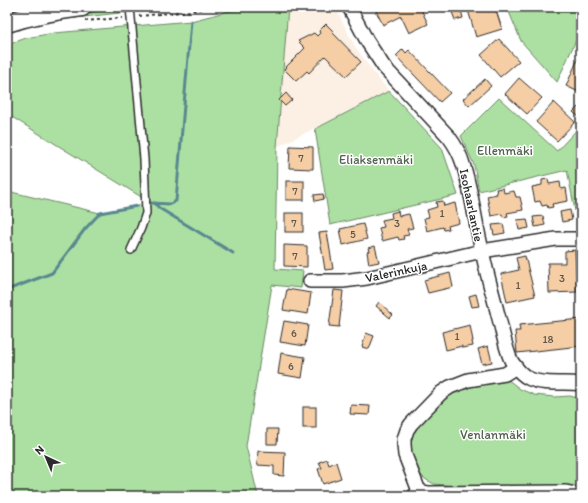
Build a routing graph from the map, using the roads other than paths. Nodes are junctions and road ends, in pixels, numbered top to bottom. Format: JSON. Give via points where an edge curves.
{"nodes":[{"id":1,"x":130,"y":7,"type":"edge"},
{"id":2,"x":349,"y":7,"type":"edge"},
{"id":3,"x":81,"y":14,"type":"edge"},
{"id":4,"x":7,"y":23,"type":"edge"},
{"id":5,"x":581,"y":239,"type":"edge"},
{"id":6,"x":131,"y":250,"type":"dead end"},
{"id":7,"x":482,"y":251,"type":"junction"},
{"id":8,"x":310,"y":281,"type":"dead end"},
{"id":9,"x":516,"y":367,"type":"junction"},
{"id":10,"x":581,"y":384,"type":"edge"},
{"id":11,"x":417,"y":494,"type":"edge"},
{"id":12,"x":581,"y":495,"type":"edge"}],
"edges":[{"from":1,"to":6,"type":"lane","via":[[144,158],[146,214]]},
{"from":2,"to":7,"type":"street","name":"Isohaarlantie","via":[[384,66],[456,147],[466,172]]},
{"from":3,"to":4,"type":"street","via":[[56,10]]},
{"from":5,"to":7,"type":"street","name":"Valerinkuja","via":[[556,239]]},
{"from":7,"to":8,"type":"street","name":"Valerinkuja","via":[[367,278]]},
{"from":7,"to":9,"type":"street","name":"Isohaarlantie","via":[[509,356]]},
{"from":9,"to":10,"type":"street","name":"Isohaarlantie","via":[[529,378],[538,381]]},
{"from":9,"to":11,"type":"street","via":[[505,374],[468,380],[450,387],[411,424],[404,439],[404,446]]},
{"from":11,"to":12,"type":"street","via":[[566,492]]}]}
